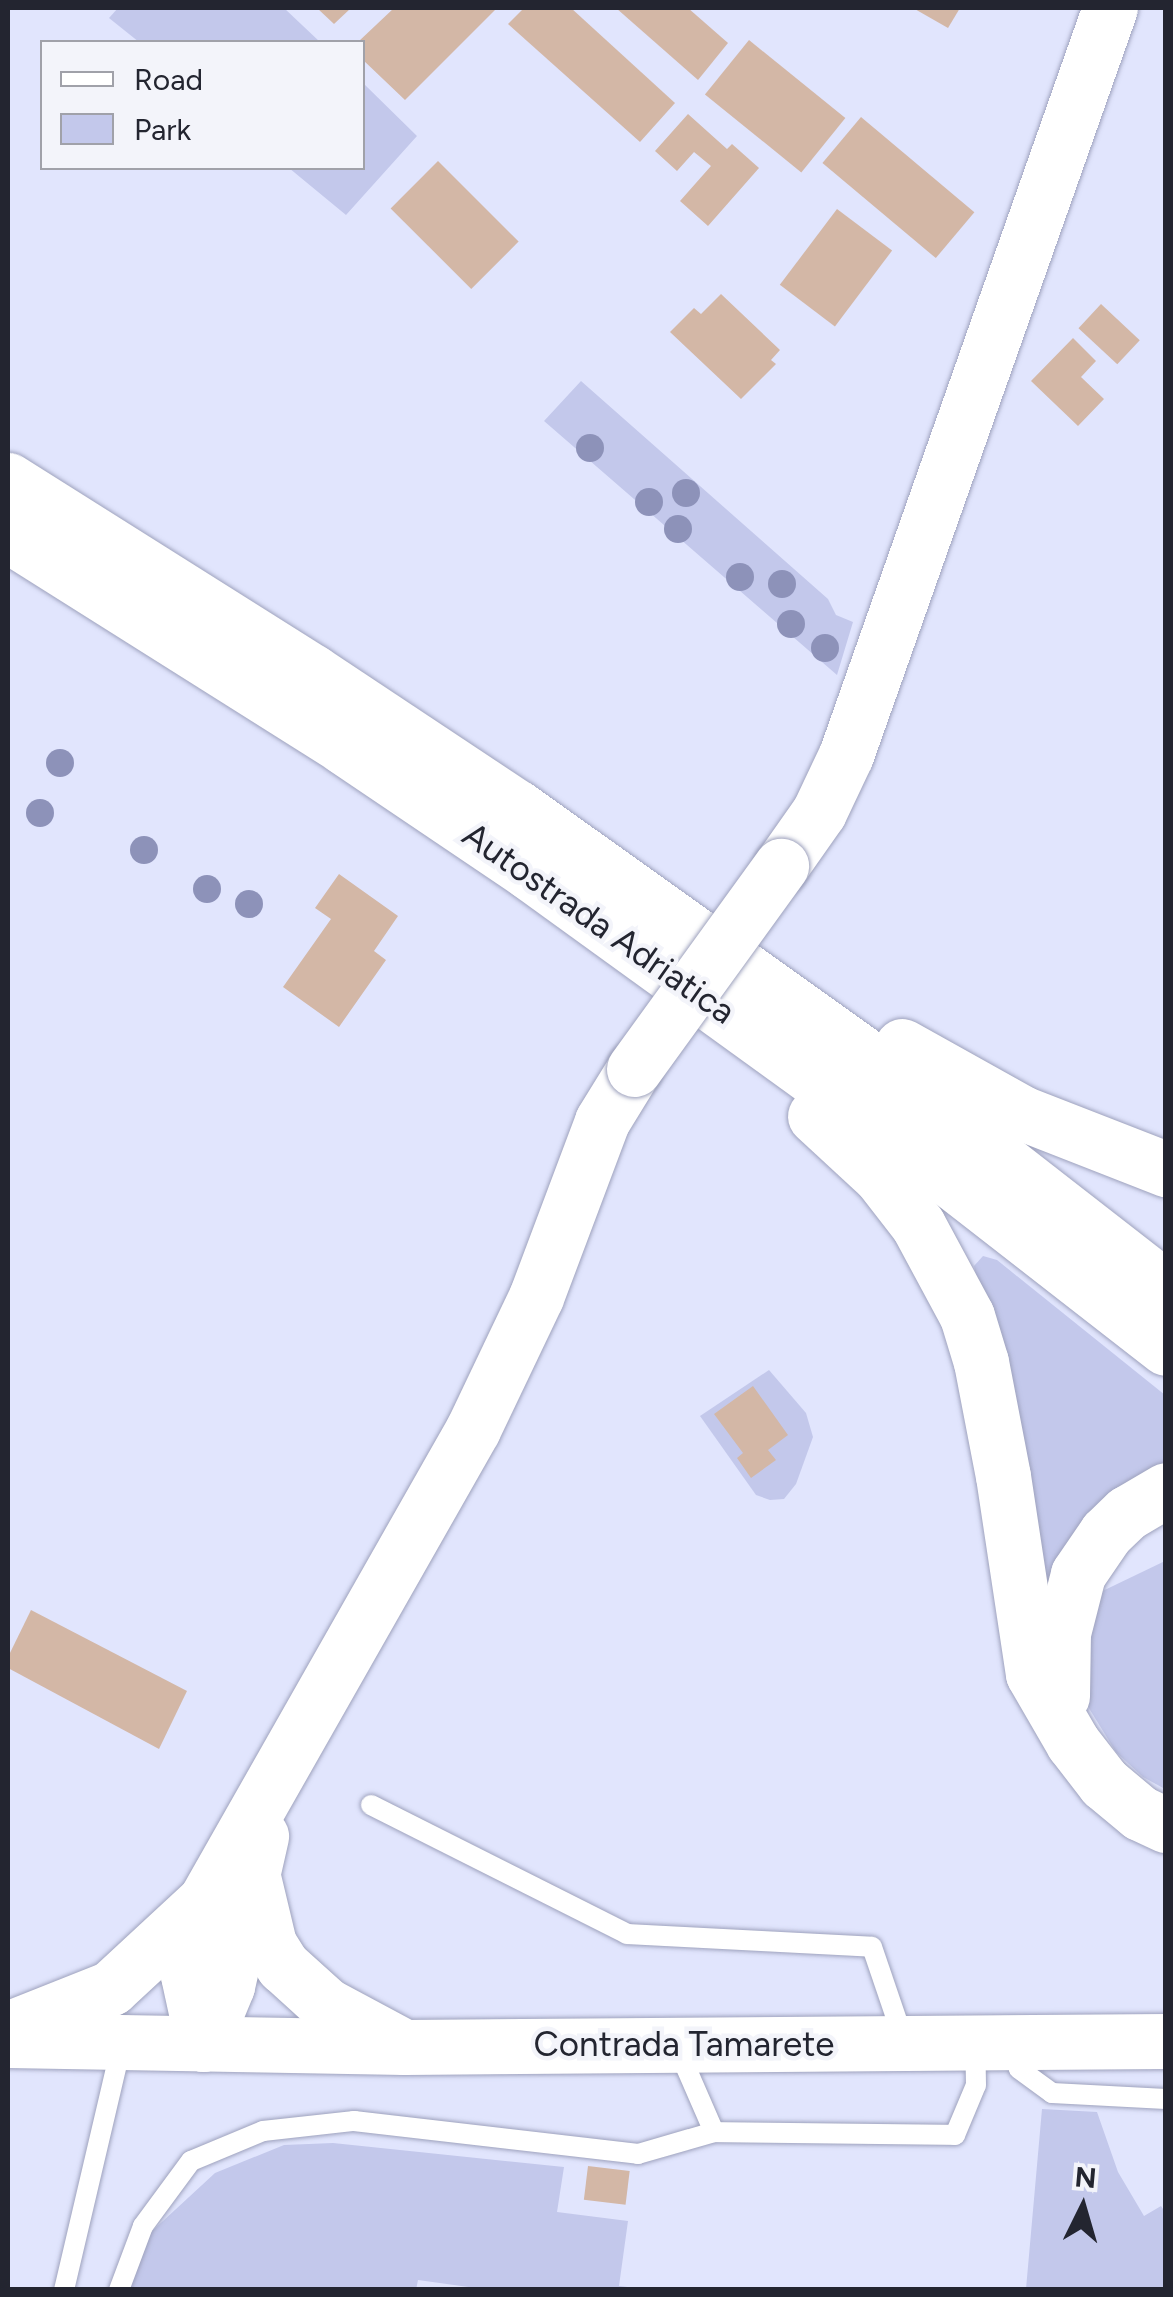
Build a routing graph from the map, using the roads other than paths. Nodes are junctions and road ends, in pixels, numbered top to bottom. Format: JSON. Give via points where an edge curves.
{"nodes":[{"id":1,"x":1110,"y":8,"type":"edge"},
{"id":2,"x":8,"y":480,"type":"edge"},
{"id":3,"x":8,"y":535,"type":"edge"},
{"id":4,"x":518,"y":808,"type":"junction"},
{"id":5,"x":712,"y":1001,"type":"junction"},
{"id":6,"x":1166,"y":1169,"type":"edge"},
{"id":7,"x":1166,"y":1288,"type":"edge"},
{"id":8,"x":1166,"y":1348,"type":"edge"},
{"id":9,"x":1166,"y":1490,"type":"edge"},
{"id":10,"x":1061,"y":1724,"type":"junction"},
{"id":11,"x":280,"y":1766,"type":"junction"},
{"id":12,"x":371,"y":1806,"type":"dead end"},
{"id":13,"x":1166,"y":1825,"type":"edge"},
{"id":14,"x":252,"y":1869,"type":"junction"},
{"id":15,"x":205,"y":1900,"type":"junction"},
{"id":16,"x":8,"y":2029,"type":"edge"},
{"id":17,"x":8,"y":2040,"type":"edge"},
{"id":18,"x":1166,"y":2041,"type":"edge"},
{"id":19,"x":122,"y":2042,"type":"junction"},
{"id":20,"x":994,"y":2042,"type":"junction"},
{"id":21,"x":904,"y":2043,"type":"junction"},
{"id":22,"x":203,"y":2044,"type":"junction"},
{"id":23,"x":686,"y":2044,"type":"junction"},
{"id":24,"x":404,"y":2046,"type":"junction"},
{"id":25,"x":1166,"y":2098,"type":"edge"},
{"id":26,"x":714,"y":2132,"type":"junction"},
{"id":27,"x":64,"y":2290,"type":"edge"},
{"id":28,"x":118,"y":2290,"type":"edge"}],
"edges":[{"from":1,"to":11,"type":"main road","bridge":true,"via":[[860,720],[819,812],[602,1121],[536,1298],[473,1429]]},
{"from":2,"to":4,"type":"main road","name":"Autostrada Adriatica"},
{"from":3,"to":5,"type":"main road","name":"Autostrada Adriatica","via":[[359,758]]},
{"from":4,"to":6,"type":"main road","via":[[574,815],[962,1082],[1040,1121]]},
{"from":4,"to":7,"type":"main road","name":"Autostrada Adriatica","via":[[896,1078]]},
{"from":5,"to":8,"type":"main road","name":"Autostrada Adriatica"},
{"from":5,"to":10,"type":"main road","via":[[734,1049],[880,1176],[947,1275],[981,1362],[1033,1674]]},
{"from":9,"to":10,"type":"main road","via":[[1106,1533],[1078,1574],[1062,1633]]},
{"from":10,"to":13,"type":"main road","via":[[1104,1783]]},
{"from":11,"to":14,"type":"main road"},
{"from":11,"to":15,"type":"main road"},
{"from":12,"to":21,"type":"lane","via":[[627,1934],[872,1947]]},
{"from":14,"to":22,"type":"main road","via":[[227,1986]]},
{"from":14,"to":24,"type":"main road","via":[[260,1916],[283,1966],[326,2005]]},
{"from":15,"to":16,"type":"main road","via":[[111,1988]]},
{"from":15,"to":22,"type":"main road","via":[[188,1976]]},
{"from":17,"to":19,"type":"main road"},
{"from":18,"to":20,"type":"main road","name":"Contrada Tamarete"},
{"from":19,"to":22,"type":"main road","name":"Contrada Tamarete"},
{"from":19,"to":27,"type":"lane"},
{"from":20,"to":21,"type":"main road","name":"Contrada Tamarete"},
{"from":20,"to":25,"type":"lane","via":[[1052,2093]]},
{"from":20,"to":26,"type":"lane","via":[[955,2135]]},
{"from":21,"to":23,"type":"main road","name":"Contrada Tamarete"},
{"from":22,"to":24,"type":"main road","name":"Contrada Tamarete"},
{"from":23,"to":24,"type":"main road","name":"Contrada Tamarete"},
{"from":23,"to":26,"type":"lane","via":[[684,2064]]},
{"from":26,"to":28,"type":"lane","via":[[638,2154],[354,2121],[264,2131],[191,2161],[143,2226]]}]}
